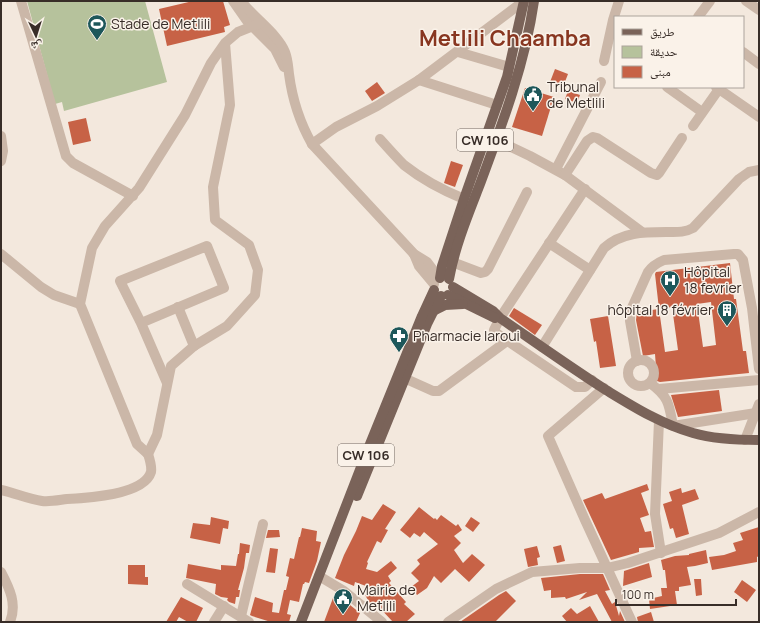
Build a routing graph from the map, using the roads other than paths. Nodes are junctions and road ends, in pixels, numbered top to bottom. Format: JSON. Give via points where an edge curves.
{"nodes":[{"id":1,"x":21,"y":1,"type":"edge"},
{"id":2,"x":233,"y":1,"type":"edge"},
{"id":3,"x":241,"y":1,"type":"edge"},
{"id":4,"x":524,"y":1,"type":"edge"},
{"id":5,"x":534,"y":1,"type":"edge"},
{"id":6,"x":619,"y":1,"type":"edge"},
{"id":7,"x":710,"y":1,"type":"edge"},
{"id":8,"x":746,"y":1,"type":"edge"},
{"id":9,"x":759,"y":10,"type":"edge"},
{"id":10,"x":615,"y":16,"type":"edge"},
{"id":11,"x":699,"y":16,"type":"edge"},
{"id":12,"x":614,"y":21,"type":"edge"},
{"id":13,"x":257,"y":25,"type":"junction"},
{"id":14,"x":225,"y":43,"type":"junction"},
{"id":15,"x":611,"y":47,"type":"edge"},
{"id":16,"x":458,"y":52,"type":"junction"},
{"id":17,"x":744,"y":53,"type":"edge"},
{"id":18,"x":604,"y":61,"type":"dead end"},
{"id":19,"x":759,"y":64,"type":"edge"},
{"id":20,"x":509,"y":67,"type":"junction"},
{"id":21,"x":420,"y":80,"type":"junction"},
{"id":22,"x":601,"y":82,"type":"dead end"},
{"id":23,"x":668,"y":88,"type":"edge"},
{"id":24,"x":717,"y":88,"type":"edge"},
{"id":25,"x":497,"y":106,"type":"junction"},
{"id":26,"x":702,"y":112,"type":"junction"},
{"id":27,"x":759,"y":117,"type":"edge"},
{"id":28,"x":693,"y":126,"type":"dead end"},
{"id":29,"x":1,"y":136,"type":"edge"},
{"id":30,"x":491,"y":138,"type":"junction"},
{"id":31,"x":682,"y":138,"type":"dead end"},
{"id":32,"x":380,"y":139,"type":"dead end"},
{"id":33,"x":312,"y":144,"type":"junction"},
{"id":34,"x":1,"y":161,"type":"edge"},
{"id":35,"x":759,"y":170,"type":"edge"},
{"id":36,"x":560,"y":172,"type":"junction"},
{"id":37,"x":585,"y":189,"type":"junction"},
{"id":38,"x":527,"y":192,"type":"dead end"},
{"id":39,"x":133,"y":196,"type":"junction"},
{"id":40,"x":464,"y":199,"type":"junction"},
{"id":41,"x":642,"y":232,"type":"junction"},
{"id":42,"x":549,"y":243,"type":"junction"},
{"id":43,"x":1,"y":254,"type":"edge"},
{"id":44,"x":452,"y":262,"type":"junction"},
{"id":45,"x":590,"y":270,"type":"junction"},
{"id":46,"x":442,"y":286,"type":"junction"},
{"id":47,"x":80,"y":304,"type":"junction"},
{"id":48,"x":465,"y":304,"type":"junction"},
{"id":49,"x":178,"y":307,"type":"junction"},
{"id":50,"x":433,"y":311,"type":"junction"},
{"id":51,"x":500,"y":318,"type":"junction"},
{"id":52,"x":141,"y":323,"type":"junction"},
{"id":53,"x":507,"y":341,"type":"junction"},
{"id":54,"x":194,"y":346,"type":"junction"},
{"id":55,"x":542,"y":347,"type":"junction"},
{"id":56,"x":637,"y":361,"type":"junction"},
{"id":57,"x":759,"y":369,"type":"edge"},
{"id":58,"x":404,"y":378,"type":"junction"},
{"id":59,"x":592,"y":380,"type":"junction"},
{"id":60,"x":759,"y":380,"type":"edge"},
{"id":61,"x":650,"y":382,"type":"junction"},
{"id":62,"x":167,"y":383,"type":"junction"},
{"id":63,"x":604,"y":388,"type":"junction"},
{"id":64,"x":659,"y":390,"type":"junction"},
{"id":65,"x":758,"y":409,"type":"edge"},
{"id":66,"x":659,"y":421,"type":"junction"},
{"id":67,"x":673,"y":426,"type":"junction"},
{"id":68,"x":745,"y":440,"type":"junction"},
{"id":69,"x":759,"y":440,"type":"edge"},
{"id":70,"x":148,"y":454,"type":"junction"},
{"id":71,"x":1,"y":490,"type":"edge"},
{"id":72,"x":759,"y":512,"type":"edge"},
{"id":73,"x":263,"y":524,"type":"dead end"},
{"id":74,"x":661,"y":553,"type":"junction"},
{"id":75,"x":606,"y":568,"type":"junction"},
{"id":76,"x":1,"y":572,"type":"edge"},
{"id":77,"x":322,"y":577,"type":"junction"},
{"id":78,"x":187,"y":584,"type":"dead end"},
{"id":79,"x":224,"y":606,"type":"junction"},
{"id":80,"x":241,"y":616,"type":"junction"},
{"id":81,"x":10,"y":622,"type":"edge"},
{"id":82,"x":214,"y":622,"type":"edge"},
{"id":83,"x":249,"y":622,"type":"edge"},
{"id":84,"x":301,"y":622,"type":"edge"},
{"id":85,"x":307,"y":622,"type":"edge"},
{"id":86,"x":382,"y":622,"type":"edge"},
{"id":87,"x":448,"y":622,"type":"edge"},
{"id":88,"x":632,"y":622,"type":"edge"}],
"edges":[{"from":1,"to":39,"type":"street","via":[[66,156],[73,163]]},
{"from":2,"to":13,"type":"street","via":[[242,14]]},
{"from":3,"to":13,"type":"street"},
{"from":4,"to":16,"type":"street"},
{"from":4,"to":20,"type":"main road","number":"CW 106"},
{"from":5,"to":30,"type":"main road","via":[[516,79]]},
{"from":6,"to":10,"type":"street"},
{"from":7,"to":11,"type":"street"},
{"from":8,"to":9,"type":"street"},
{"from":12,"to":15,"type":"street"},
{"from":13,"to":14,"type":"street","via":[[238,32]]},
{"from":13,"to":33,"type":"street","via":[[282,45],[298,114]]},
{"from":14,"to":39,"type":"street","via":[[211,63],[185,115]]},
{"from":14,"to":54,"type":"street","via":[[230,105],[213,186],[215,220],[249,245],[258,270],[254,295],[227,326]]},
{"from":15,"to":18,"type":"street"},
{"from":16,"to":20,"type":"street"},
{"from":16,"to":21,"type":"street"},
{"from":17,"to":19,"type":"street"},
{"from":20,"to":25,"type":"main road","number":"CW 106"},
{"from":21,"to":25,"type":"street"},
{"from":21,"to":33,"type":"street","via":[[336,127]]},
{"from":22,"to":36,"type":"street"},
{"from":23,"to":26,"type":"street"},
{"from":24,"to":26,"type":"street"},
{"from":24,"to":27,"type":"street"},
{"from":25,"to":30,"type":"main road","number":"CW 106"},
{"from":26,"to":28,"type":"street"},
{"from":29,"to":34,"type":"street"},
{"from":30,"to":36,"type":"street"},
{"from":30,"to":40,"type":"main road","number":"CW 106"},
{"from":30,"to":44,"type":"main road"},
{"from":31,"to":36,"type":"street","via":[[657,175],[593,137]]},
{"from":32,"to":40,"type":"street","via":[[403,164],[421,177],[440,189]]},
{"from":33,"to":46,"type":"street","via":[[414,254],[427,262]]},
{"from":35,"to":41,"type":"street","via":[[739,179],[693,228],[685,232]]},
{"from":36,"to":37,"type":"street"},
{"from":37,"to":41,"type":"street"},
{"from":37,"to":42,"type":"street"},
{"from":38,"to":44,"type":"street","via":[[485,272],[481,273]]},
{"from":39,"to":47,"type":"street","via":[[96,239]]},
{"from":40,"to":46,"type":"main road","number":"CW 106","via":[[442,266]]},
{"from":41,"to":45,"type":"street","via":[[612,240]]},
{"from":42,"to":45,"type":"street"},
{"from":42,"to":51,"type":"street"},
{"from":43,"to":47,"type":"street","via":[[41,287],[54,295]]},
{"from":44,"to":46,"type":"main road"},
{"from":45,"to":55,"type":"street"},
{"from":46,"to":48,"type":"main road"},
{"from":46,"to":50,"type":"main road","number":"CW 106"},
{"from":46,"to":51,"type":"main road","via":[[493,311]]},
{"from":46,"to":77,"type":"main road","number":"CW 106","via":[[413,338]]},
{"from":47,"to":70,"type":"street","via":[[137,444]]},
{"from":48,"to":50,"type":"main road","via":[[445,305]]},
{"from":48,"to":51,"type":"main road"},
{"from":49,"to":52,"type":"street"},
{"from":49,"to":52,"type":"street","via":[[224,288],[207,246],[120,281]]},
{"from":49,"to":54,"type":"street"},
{"from":50,"to":58,"type":"main road","number":"CW 106"},
{"from":51,"to":53,"type":"street","via":[[494,332]]},
{"from":51,"to":55,"type":"main road"},
{"from":52,"to":62,"type":"street"},
{"from":53,"to":58,"type":"street","via":[[438,391]]},
{"from":53,"to":59,"type":"street","via":[[576,387],[585,387]]},
{"from":54,"to":62,"type":"street","via":[[171,366]]},
{"from":55,"to":59,"type":"main road"},
{"from":56,"to":57,"type":"street","via":[[630,312],[652,267],[664,260],[738,254],[743,260],[752,308]]},
{"from":56,"to":61,"type":"street","via":[[647,361],[653,369],[653,379]]},
{"from":56,"to":61,"type":"street","via":[[629,367],[631,382],[640,386]]},
{"from":58,"to":77,"type":"main road","number":"CW 106"},
{"from":59,"to":63,"type":"main road"},
{"from":60,"to":64,"type":"street"},
{"from":61,"to":64,"type":"street"},
{"from":62,"to":70,"type":"street","via":[[157,435]]},
{"from":63,"to":66,"type":"main road"},
{"from":63,"to":75,"type":"street","via":[[548,436]]},
{"from":64,"to":67,"type":"street","via":[[668,400]]},
{"from":65,"to":67,"type":"street"},
{"from":65,"to":68,"type":"street"},
{"from":66,"to":67,"type":"main road"},
{"from":66,"to":74,"type":"street","via":[[655,514]]},
{"from":67,"to":68,"type":"main road","via":[[707,436]]},
{"from":68,"to":69,"type":"main road"},
{"from":70,"to":71,"type":"street","via":[[151,466],[146,480],[120,493],[44,501]]},
{"from":72,"to":74,"type":"street","via":[[719,533]]},
{"from":73,"to":80,"type":"street"},
{"from":74,"to":75,"type":"street"},
{"from":75,"to":87,"type":"street","via":[[532,572],[496,589]]},
{"from":75,"to":88,"type":"street"},
{"from":76,"to":81,"type":"street","via":[[13,599],[14,608]]},
{"from":77,"to":84,"type":"main road","number":"CW 106"},
{"from":77,"to":85,"type":"main road","number":"CW 106"},
{"from":77,"to":86,"type":"street"},
{"from":78,"to":79,"type":"street"},
{"from":79,"to":80,"type":"street"},
{"from":79,"to":82,"type":"street"},
{"from":80,"to":83,"type":"street"}]}
